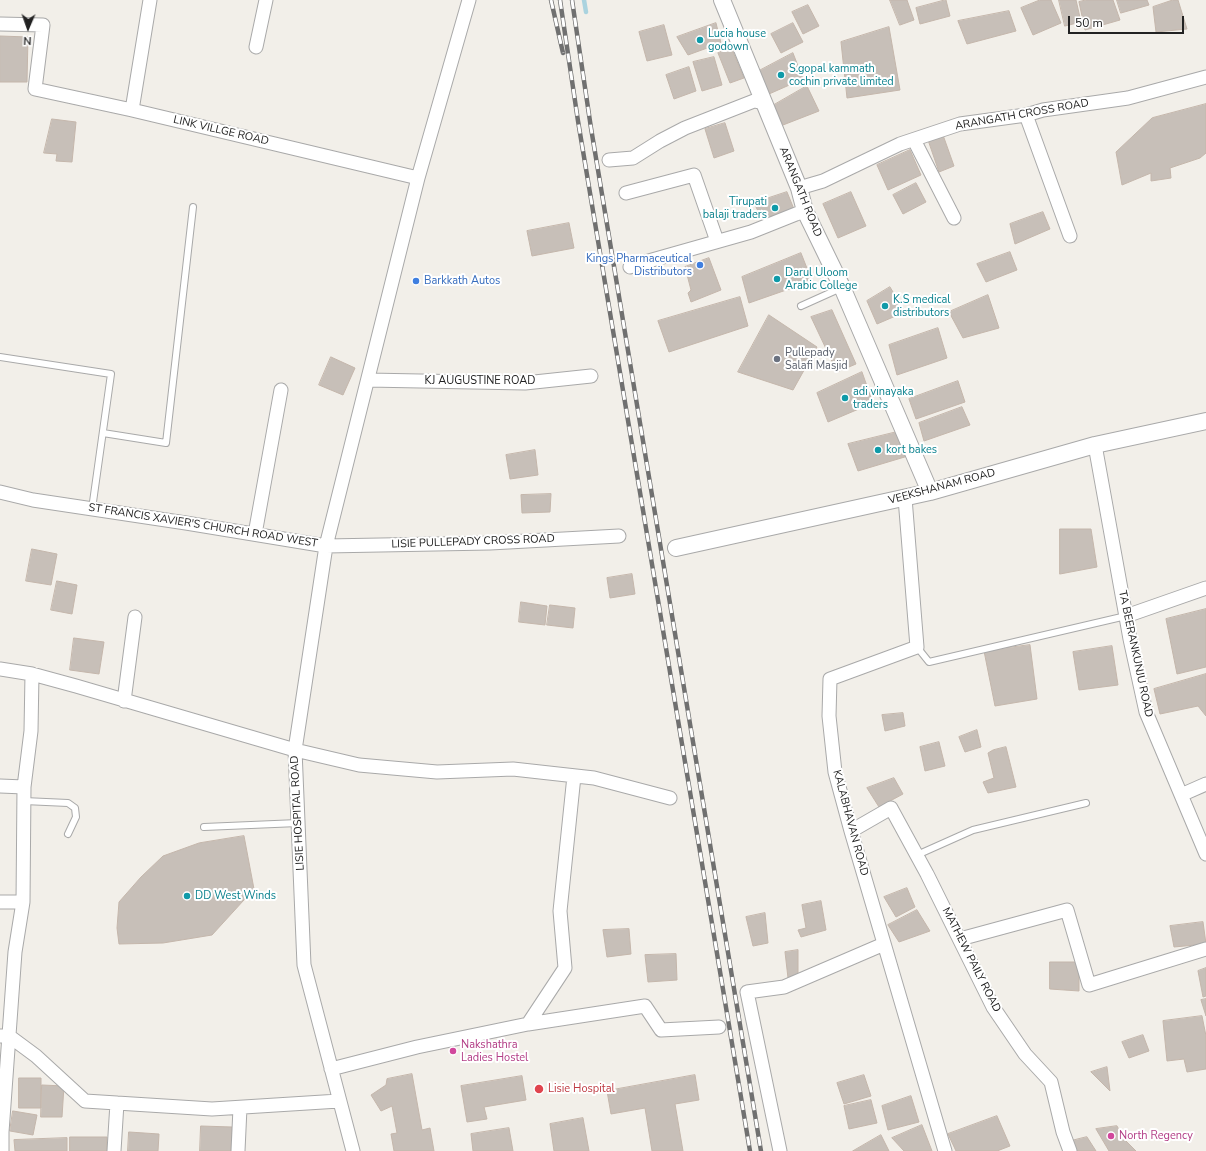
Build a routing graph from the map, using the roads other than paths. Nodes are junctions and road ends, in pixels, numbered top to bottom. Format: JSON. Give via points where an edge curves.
{"nodes":[{"id":1,"x":150,"y":0,"type":"edge"},
{"id":2,"x":266,"y":0,"type":"edge"},
{"id":3,"x":469,"y":0,"type":"edge"},
{"id":4,"x":722,"y":0,"type":"edge"},
{"id":5,"x":0,"y":24,"type":"edge"},
{"id":6,"x":256,"y":47,"type":"dead end"},
{"id":7,"x":1206,"y":77,"type":"edge"},
{"id":8,"x":764,"y":103,"type":"junction"},
{"id":9,"x":132,"y":110,"type":"junction"},
{"id":10,"x":1026,"y":115,"type":"junction"},
{"id":11,"x":914,"y":140,"type":"junction"},
{"id":12,"x":609,"y":160,"type":"dead end"},
{"id":13,"x":418,"y":178,"type":"junction"},
{"id":14,"x":798,"y":188,"type":"junction"},
{"id":15,"x":626,"y":193,"type":"dead end"},
{"id":16,"x":193,"y":207,"type":"dead end"},
{"id":17,"x":805,"y":211,"type":"junction"},
{"id":18,"x":954,"y":218,"type":"dead end"},
{"id":19,"x":1070,"y":236,"type":"dead end"},
{"id":20,"x":717,"y":241,"type":"junction"},
{"id":21,"x":630,"y":267,"type":"dead end"},
{"id":22,"x":842,"y":287,"type":"junction"},
{"id":23,"x":801,"y":306,"type":"dead end"},
{"id":24,"x":0,"y":357,"type":"edge"},
{"id":25,"x":591,"y":376,"type":"dead end"},
{"id":26,"x":368,"y":380,"type":"junction"},
{"id":27,"x":281,"y":390,"type":"dead end"},
{"id":28,"x":1206,"y":421,"type":"edge"},
{"id":29,"x":102,"y":433,"type":"junction"},
{"id":30,"x":1095,"y":445,"type":"junction"},
{"id":31,"x":0,"y":492,"type":"edge"},
{"id":32,"x":930,"y":492,"type":"junction"},
{"id":33,"x":905,"y":498,"type":"junction"},
{"id":34,"x":92,"y":508,"type":"junction"},
{"id":35,"x":255,"y":534,"type":"junction"},
{"id":36,"x":619,"y":536,"type":"dead end"},
{"id":37,"x":326,"y":546,"type":"junction"},
{"id":38,"x":676,"y":548,"type":"dead end"},
{"id":39,"x":1206,"y":588,"type":"edge"},
{"id":40,"x":1126,"y":616,"type":"junction"},
{"id":41,"x":135,"y":617,"type":"dead end"},
{"id":42,"x":917,"y":647,"type":"junction"},
{"id":43,"x":0,"y":669,"type":"edge"},
{"id":44,"x":32,"y":674,"type":"junction"},
{"id":45,"x":124,"y":700,"type":"junction"},
{"id":46,"x":295,"y":750,"type":"junction"},
{"id":47,"x":574,"y":776,"type":"junction"},
{"id":48,"x":1206,"y":784,"type":"edge"},
{"id":49,"x":0,"y":786,"type":"edge"},
{"id":50,"x":24,"y":787,"type":"junction"},
{"id":51,"x":1181,"y":795,"type":"junction"},
{"id":52,"x":670,"y":798,"type":"dead end"},
{"id":53,"x":24,"y":801,"type":"junction"},
{"id":54,"x":1086,"y":803,"type":"dead end"},
{"id":55,"x":298,"y":823,"type":"junction"},
{"id":56,"x":204,"y":827,"type":"dead end"},
{"id":57,"x":851,"y":831,"type":"junction"},
{"id":58,"x":68,"y":834,"type":"dead end"},
{"id":59,"x":1206,"y":854,"type":"edge"},
{"id":60,"x":917,"y":855,"type":"junction"},
{"id":61,"x":0,"y":902,"type":"edge"},
{"id":62,"x":23,"y":902,"type":"junction"},
{"id":63,"x":960,"y":939,"type":"junction"},
{"id":64,"x":884,"y":944,"type":"junction"},
{"id":65,"x":1206,"y":949,"type":"edge"},
{"id":66,"x":528,"y":1024,"type":"junction"},
{"id":67,"x":719,"y":1027,"type":"dead end"},
{"id":68,"x":5,"y":1036,"type":"edge"},
{"id":69,"x":331,"y":1069,"type":"junction"},
{"id":70,"x":339,"y":1101,"type":"junction"},
{"id":71,"x":117,"y":1103,"type":"junction"},
{"id":72,"x":240,"y":1108,"type":"junction"},
{"id":73,"x":2,"y":1151,"type":"edge"},
{"id":74,"x":114,"y":1151,"type":"edge"},
{"id":75,"x":238,"y":1151,"type":"edge"},
{"id":76,"x":353,"y":1151,"type":"edge"},
{"id":77,"x":780,"y":1151,"type":"edge"},
{"id":78,"x":945,"y":1151,"type":"edge"},
{"id":79,"x":1070,"y":1151,"type":"edge"}],
"edges":[{"from":1,"to":9,"type":"street"},
{"from":2,"to":6,"type":"street"},
{"from":3,"to":13,"type":"street"},
{"from":4,"to":8,"type":"street","name":"ARANGATH ROAD"},
{"from":5,"to":9,"type":"street","name":"LINK VILLGE ROAD","via":[[43,25],[35,89]]},
{"from":7,"to":10,"type":"street","name":"ARANGATH CROSS ROAD","via":[[1128,98],[1043,110]]},
{"from":8,"to":12,"type":"street","via":[[754,101],[694,123],[633,158]]},
{"from":8,"to":14,"type":"street","name":"ARANGATH ROAD"},
{"from":9,"to":13,"type":"street","name":"LINK VILLGE ROAD"},
{"from":10,"to":11,"type":"street","name":"ARANGATH CROSS ROAD","via":[[960,124]]},
{"from":10,"to":19,"type":"street"},
{"from":11,"to":14,"type":"street","name":"ARANGATH CROSS ROAD","via":[[900,144],[823,181]]},
{"from":11,"to":18,"type":"street"},
{"from":13,"to":26,"type":"street"},
{"from":14,"to":17,"type":"street","name":"ARANGATH ROAD"},
{"from":15,"to":20,"type":"street","via":[[694,175]]},
{"from":16,"to":29,"type":"lane","via":[[166,443]]},
{"from":17,"to":20,"type":"street","via":[[751,232]]},
{"from":17,"to":22,"type":"street","name":"ARANGATH ROAD"},
{"from":20,"to":21,"type":"street"},
{"from":22,"to":23,"type":"lane"},
{"from":22,"to":32,"type":"street","name":"ARANGATH ROAD"},
{"from":24,"to":29,"type":"lane","via":[[111,374]]},
{"from":25,"to":26,"type":"street","name":"KJ AUGUSTINE ROAD","via":[[525,383]]},
{"from":26,"to":37,"type":"street"},
{"from":27,"to":35,"type":"street"},
{"from":28,"to":30,"type":"street","name":"VEEKSHANAM ROAD"},
{"from":29,"to":34,"type":"lane"},
{"from":30,"to":32,"type":"street","name":"VEEKSHANAM ROAD"},
{"from":30,"to":40,"type":"street","name":"TA BEERANKUNJU ROAD"},
{"from":31,"to":34,"type":"street","name":"ST FRANCIS XAVIER'S CHURCH ROAD WEST","via":[[34,500]]},
{"from":32,"to":33,"type":"street","name":"VEEKSHANAM ROAD"},
{"from":33,"to":38,"type":"street","name":"VEEKSHANAM ROAD"},
{"from":33,"to":42,"type":"street"},
{"from":34,"to":35,"type":"street","name":"ST FRANCIS XAVIER'S CHURCH ROAD WEST"},
{"from":35,"to":37,"type":"street","name":"ST FRANCIS XAVIER'S CHURCH ROAD WEST"},
{"from":36,"to":37,"type":"street","name":"LISIE PULLEPADY CROSS ROAD","via":[[490,543]]},
{"from":37,"to":46,"type":"street","name":"ST FRANCIS XAVIER'S CHURCH ROAD WEST"},
{"from":39,"to":40,"type":"street"},
{"from":40,"to":42,"type":"lane","via":[[928,662]]},
{"from":40,"to":51,"type":"street","name":"TA BEERANKUNJU ROAD","via":[[1146,712]]},
{"from":41,"to":45,"type":"street"},
{"from":42,"to":57,"type":"street","name":"KALABHAVAN ROAD","via":[[830,679],[829,716],[835,772]]},
{"from":43,"to":44,"type":"street","name":"LISIE HOSPITAL ROAD"},
{"from":44,"to":45,"type":"street","name":"LISIE HOSPITAL ROAD"},
{"from":44,"to":50,"type":"street","via":[[31,731]]},
{"from":45,"to":46,"type":"street","name":"LISIE HOSPITAL ROAD"},
{"from":46,"to":47,"type":"street","via":[[359,765],[437,772],[513,769]]},
{"from":46,"to":55,"type":"street","name":"LISIE HOSPITAL ROAD"},
{"from":47,"to":52,"type":"street","via":[[594,778]]},
{"from":47,"to":66,"type":"street","via":[[560,911],[565,968]]},
{"from":48,"to":51,"type":"street"},
{"from":49,"to":50,"type":"street"},
{"from":50,"to":53,"type":"street"},
{"from":51,"to":59,"type":"street","name":"TA BEERANKUNJU ROAD"},
{"from":53,"to":58,"type":"lane","via":[[68,803],[76,808],[76,817]]},
{"from":53,"to":62,"type":"street"},
{"from":54,"to":60,"type":"lane","via":[[973,830]]},
{"from":55,"to":56,"type":"lane"},
{"from":55,"to":69,"type":"street","name":"LISIE HOSPITAL ROAD","via":[[304,965]]},
{"from":57,"to":60,"type":"street","name":"MATHEW PAILY ROAD","via":[[892,808]]},
{"from":57,"to":64,"type":"street","name":"KALABHAVAN ROAD"},
{"from":60,"to":63,"type":"street","name":"MATHEW PAILY ROAD"},
{"from":61,"to":62,"type":"street"},
{"from":62,"to":68,"type":"street"},
{"from":63,"to":65,"type":"street","via":[[1068,910],[1089,985]]},
{"from":63,"to":79,"type":"street","name":"MATHEW PAILY ROAD","via":[[993,1007],[1025,1054],[1051,1082]]},
{"from":64,"to":77,"type":"street","via":[[784,986],[747,992]]},
{"from":64,"to":78,"type":"street","name":"KALABHAVAN ROAD"},
{"from":66,"to":67,"type":"street","via":[[645,1006],[661,1030]]},
{"from":66,"to":69,"type":"street","via":[[417,1047]]},
{"from":68,"to":71,"type":"street","via":[[36,1056],[85,1101]]},
{"from":68,"to":73,"type":"street"},
{"from":69,"to":70,"type":"street","name":"LISIE HOSPITAL ROAD"},
{"from":70,"to":72,"type":"street"},
{"from":70,"to":76,"type":"street","name":"LISIE HOSPITAL ROAD"},
{"from":71,"to":72,"type":"street","via":[[212,1109]]},
{"from":71,"to":74,"type":"street"},
{"from":72,"to":75,"type":"street"}]}
